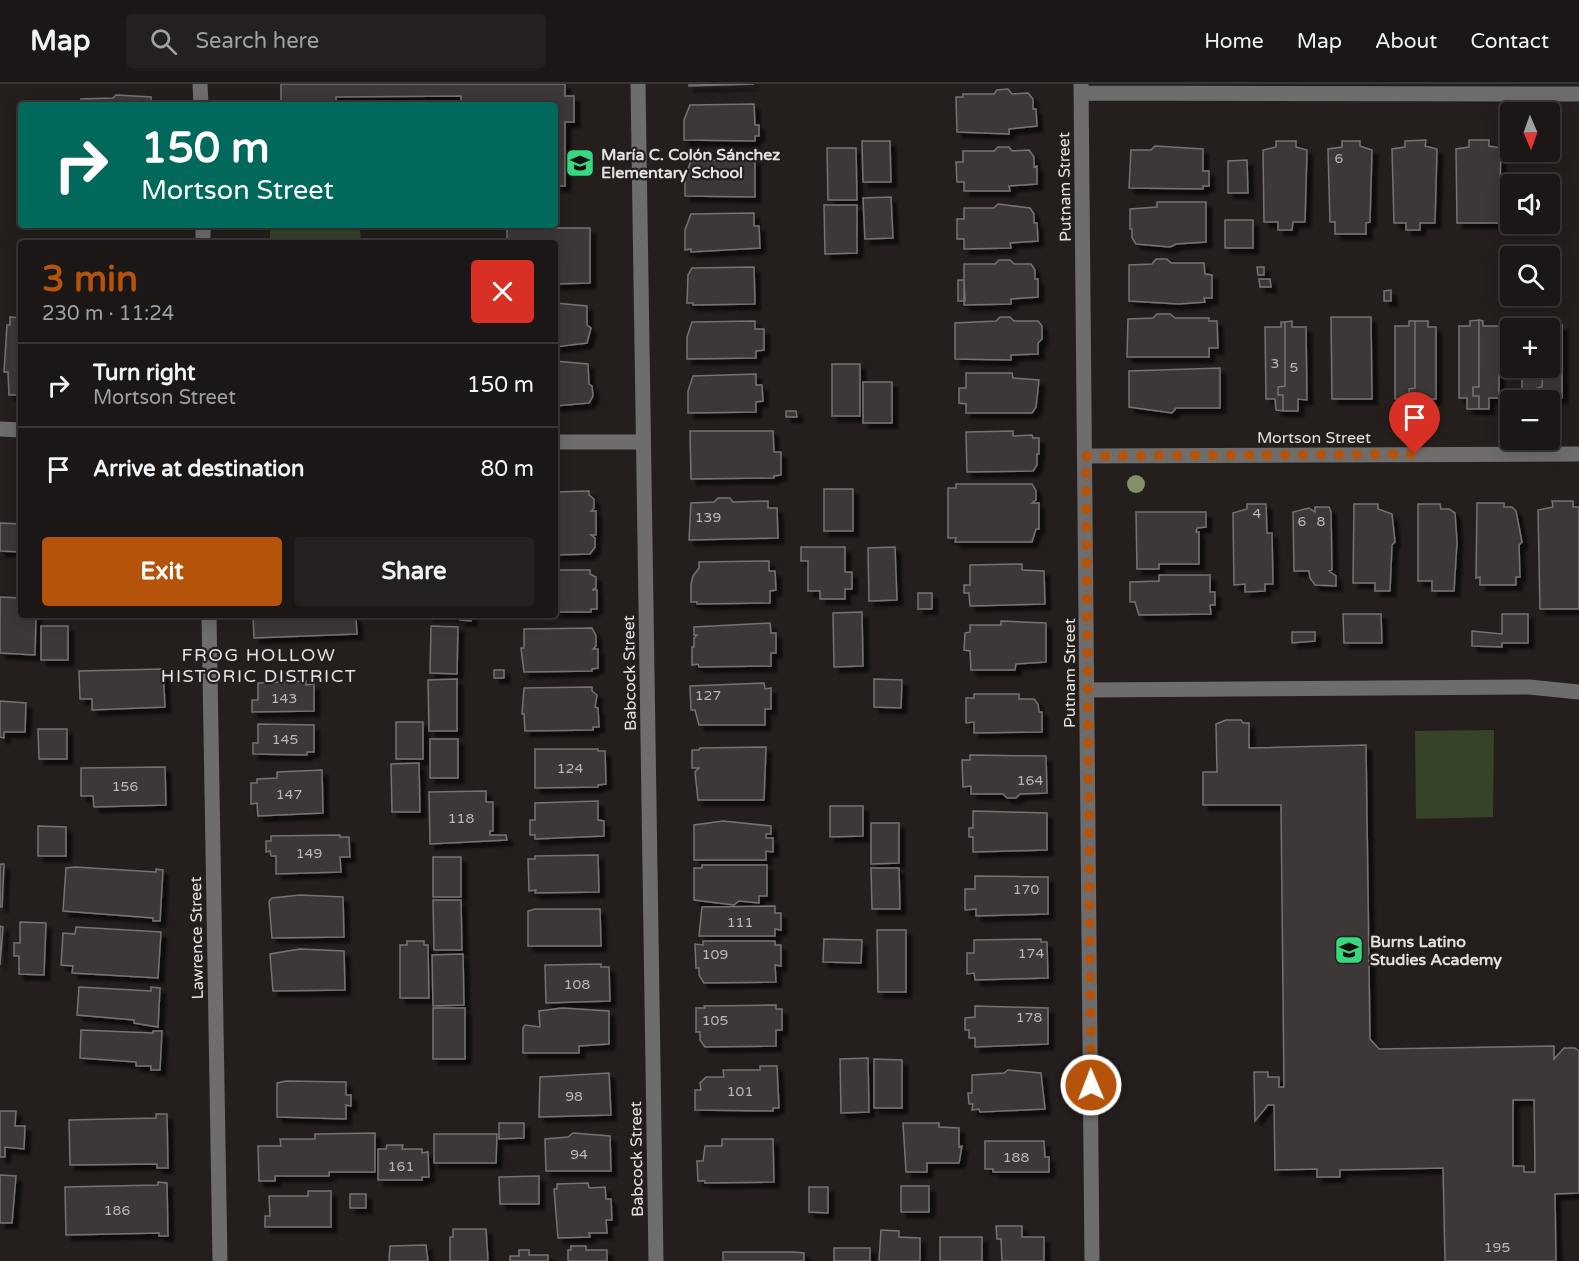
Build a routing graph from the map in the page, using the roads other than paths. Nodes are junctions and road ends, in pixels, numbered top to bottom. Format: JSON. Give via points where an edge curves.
{"nodes":[{"id":1,"x":200,"y":84,"type":"edge"},
{"id":2,"x":638,"y":84,"type":"edge"},
{"id":3,"x":1081,"y":89,"type":"edge"},
{"id":4,"x":1579,"y":94,"type":"edge"},
{"id":5,"x":201,"y":102,"type":"edge"},
{"id":6,"x":0,"y":429,"type":"edge"},
{"id":7,"x":18,"y":430,"type":"edge"},
{"id":8,"x":558,"y":442,"type":"edge"},
{"id":9,"x":643,"y":442,"type":"junction"},
{"id":10,"x":1579,"y":454,"type":"edge"},
{"id":11,"x":1086,"y":456,"type":"junction"},
{"id":12,"x":209,"y":618,"type":"edge"},
{"id":13,"x":1087,"y":690,"type":"junction"},
{"id":14,"x":1579,"y":692,"type":"edge"},
{"id":15,"x":220,"y":1261,"type":"edge"},
{"id":16,"x":656,"y":1261,"type":"edge"},
{"id":17,"x":1092,"y":1261,"type":"edge"}],
"edges":[{"from":1,"to":5,"type":"street"},
{"from":2,"to":9,"type":"street","name":"Babcock Street"},
{"from":3,"to":4,"type":"street"},
{"from":3,"to":11,"type":"street","name":"Putnam Street"},
{"from":6,"to":7,"type":"street"},
{"from":8,"to":9,"type":"street"},
{"from":9,"to":16,"type":"street","name":"Babcock Street"},
{"from":10,"to":11,"type":"street","name":"Mortson Street"},
{"from":11,"to":13,"type":"street","name":"Putnam Street"},
{"from":12,"to":15,"type":"street","name":"Lawrence Street"},
{"from":13,"to":14,"type":"street","via":[[1528,687]]},
{"from":13,"to":17,"type":"street","name":"Putnam Street"}]}
